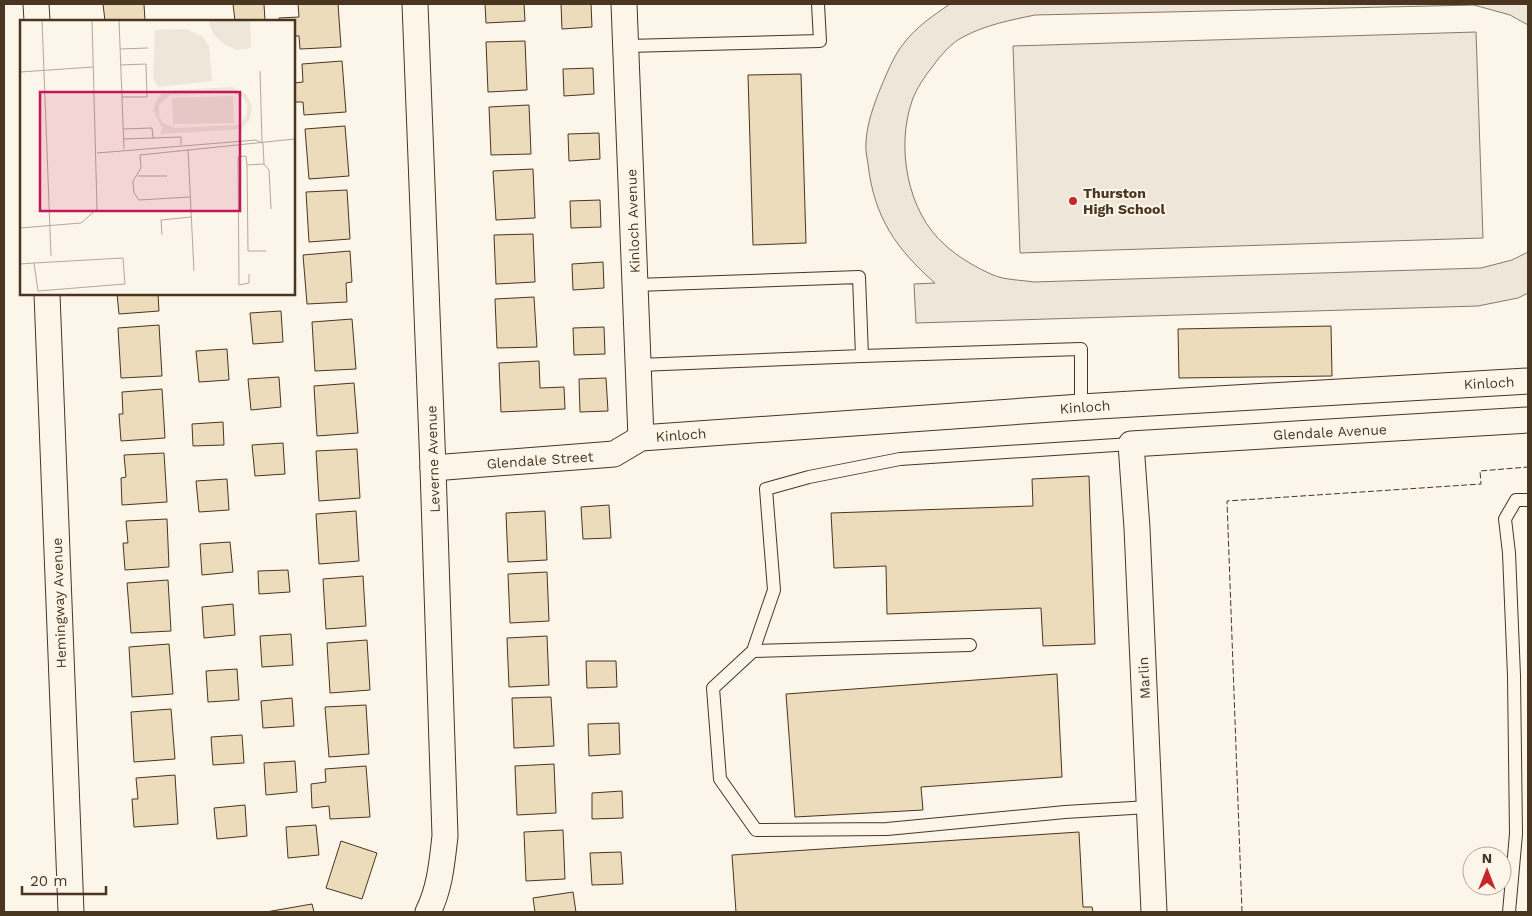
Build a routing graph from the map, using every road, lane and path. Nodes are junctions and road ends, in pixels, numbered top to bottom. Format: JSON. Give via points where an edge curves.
{"nodes":[{"id":1,"x":36,"y":4,"type":"edge"},
{"id":2,"x":415,"y":4,"type":"edge"},
{"id":3,"x":624,"y":4,"type":"edge"},
{"id":4,"x":818,"y":4,"type":"edge"},
{"id":5,"x":37,"y":20,"type":"edge"},
{"id":6,"x":626,"y":46,"type":"junction"},
{"id":7,"x":636,"y":285,"type":"junction"},
{"id":8,"x":48,"y":295,"type":"edge"},
{"id":9,"x":862,"y":356,"type":"junction"},
{"id":10,"x":639,"y":365,"type":"junction"},
{"id":11,"x":1528,"y":380,"type":"edge"},
{"id":12,"x":1081,"y":407,"type":"junction"},
{"id":13,"x":1528,"y":420,"type":"edge"},
{"id":14,"x":642,"y":438,"type":"junction"},
{"id":15,"x":1131,"y":444,"type":"junction"},
{"id":16,"x":433,"y":468,"type":"junction"},
{"id":17,"x":1528,"y":500,"type":"edge"},
{"id":18,"x":970,"y":645,"type":"dead end"},
{"id":19,"x":753,"y":651,"type":"junction"},
{"id":20,"x":1149,"y":807,"type":"junction"},
{"id":21,"x":71,"y":912,"type":"edge"},
{"id":22,"x":428,"y":912,"type":"edge"},
{"id":23,"x":1154,"y":912,"type":"edge"},
{"id":24,"x":1509,"y":912,"type":"edge"}],
"edges":[{"from":1,"to":5,"type":"street"},
{"from":2,"to":16,"type":"street","name":"Leverne Avenue"},
{"from":3,"to":6,"type":"street","name":"Kinloch Avenue"},
{"from":4,"to":6,"type":"lane","via":[[820,41]]},
{"from":6,"to":7,"type":"street","name":"Kinloch Avenue"},
{"from":7,"to":9,"type":"lane","via":[[859,277]]},
{"from":7,"to":10,"type":"street","name":"Kinloch Avenue"},
{"from":8,"to":21,"type":"street","name":"Hemingway Avenue"},
{"from":9,"to":10,"type":"lane"},
{"from":9,"to":12,"type":"lane","via":[[1081,349]]},
{"from":10,"to":14,"type":"street","name":"Kinloch Avenue"},
{"from":11,"to":12,"type":"street","name":"Kinloch"},
{"from":12,"to":14,"type":"street","name":"Kinloch"},
{"from":13,"to":15,"type":"street","name":"Glendale Avenue"},
{"from":14,"to":16,"type":"street","name":"Glendale Street","via":[[614,454]]},
{"from":15,"to":19,"type":"lane","via":[[900,459],[808,477],[766,490],[774,590]]},
{"from":15,"to":20,"type":"street","name":"Marlin"},
{"from":16,"to":22,"type":"street","name":"Leverne Avenue","via":[[445,836],[440,874]]},
{"from":17,"to":24,"type":"lane","via":[[1516,500],[1505,519],[1514,686],[1516,834]]},
{"from":18,"to":19,"type":"lane"},
{"from":19,"to":20,"type":"lane","via":[[713,688],[720,779],[756,830],[887,829]]},
{"from":20,"to":23,"type":"street","name":"Marlin"}]}
